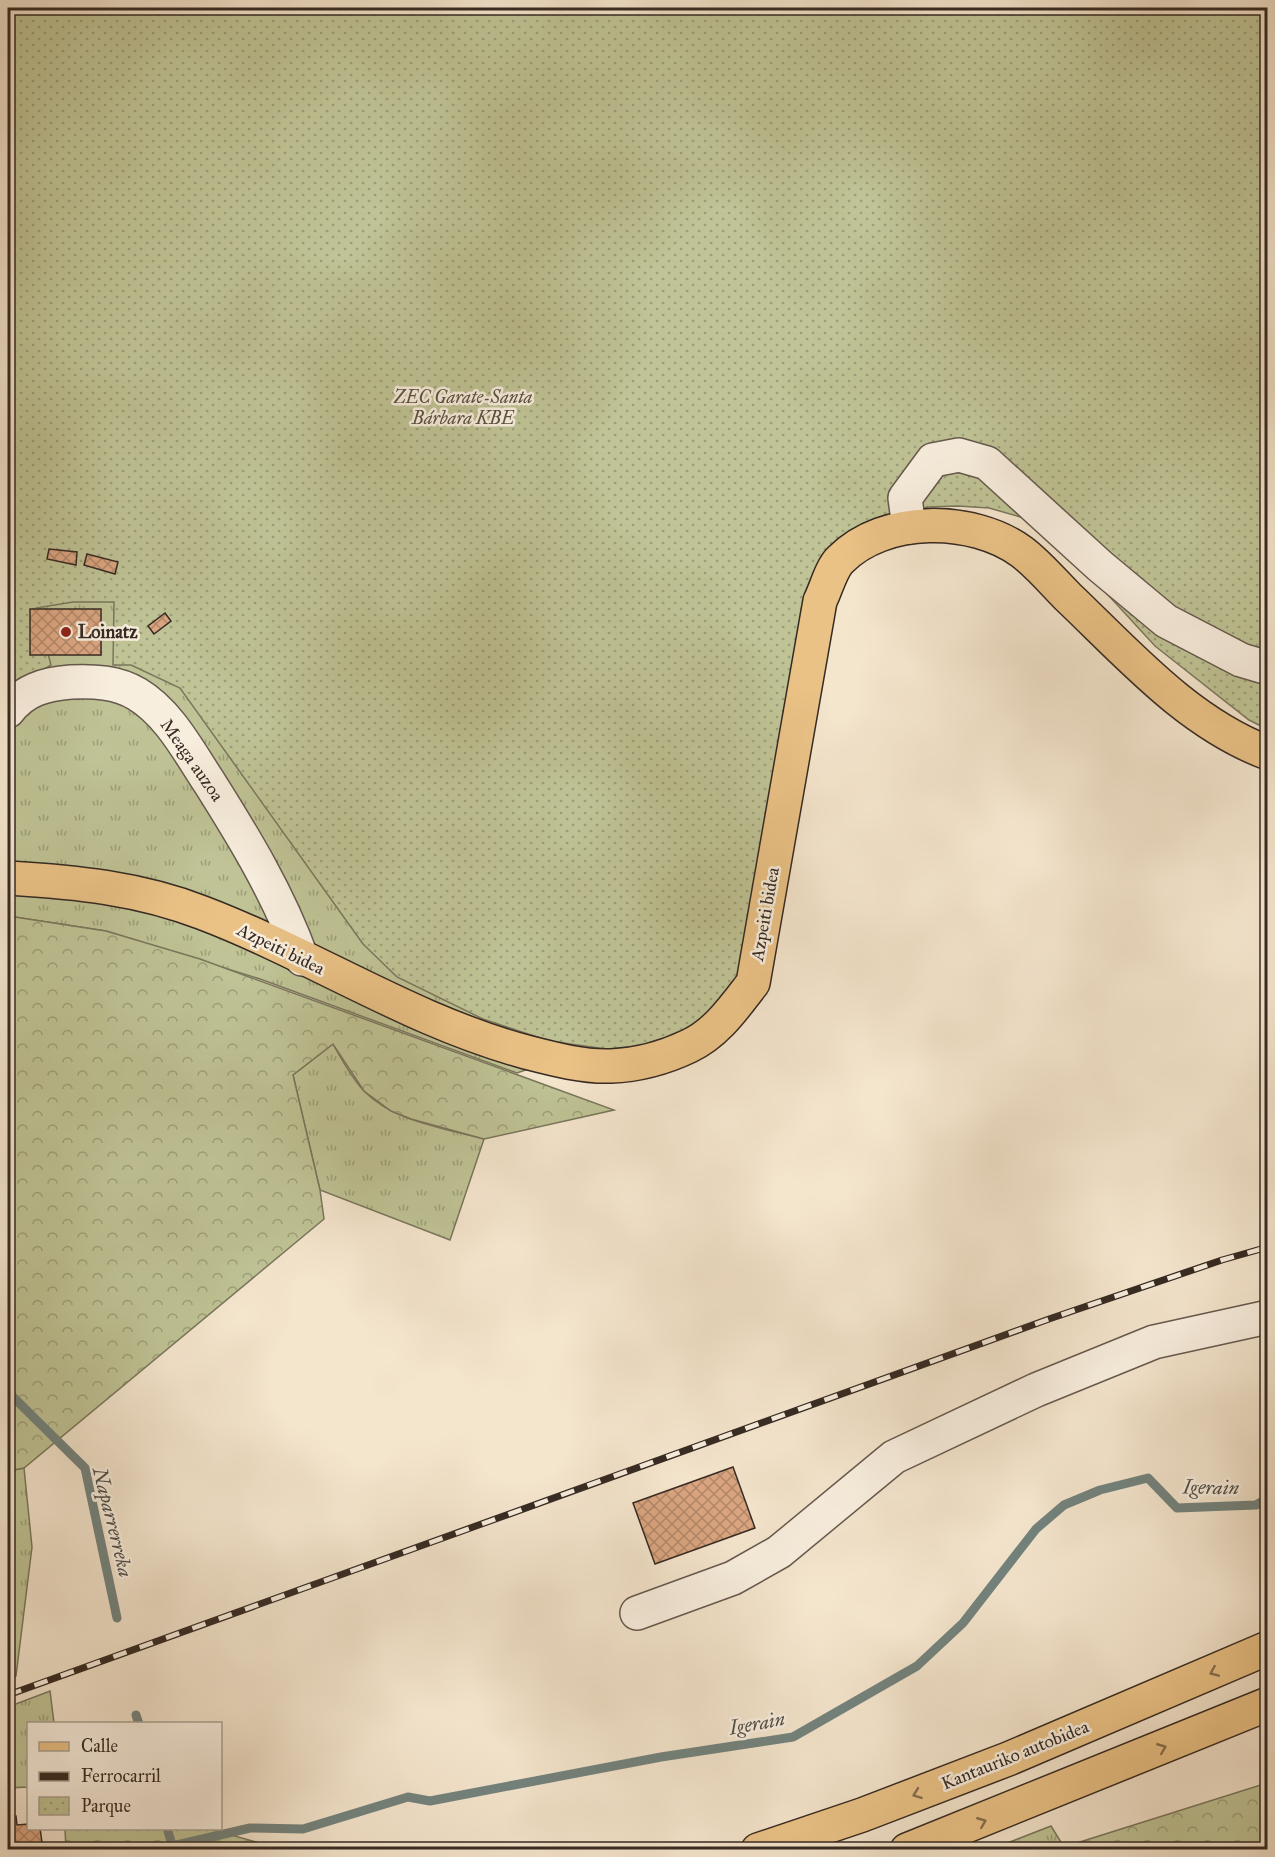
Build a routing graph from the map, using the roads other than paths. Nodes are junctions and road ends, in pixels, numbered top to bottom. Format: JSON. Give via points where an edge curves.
{"nodes":[{"id":1,"x":909,"y":527,"type":"junction"},
{"id":2,"x":1268,"y":668,"type":"edge"},
{"id":3,"x":8,"y":711,"type":"edge"},
{"id":4,"x":1268,"y":753,"type":"edge"},
{"id":5,"x":8,"y":878,"type":"edge"},
{"id":6,"x":302,"y":959,"type":"junction"},
{"id":7,"x":1268,"y":1317,"type":"edge"},
{"id":8,"x":637,"y":1613,"type":"dead end"},
{"id":9,"x":1268,"y":1648,"type":"edge"},
{"id":10,"x":1268,"y":1704,"type":"edge"},
{"id":11,"x":758,"y":1850,"type":"edge"},
{"id":12,"x":907,"y":1850,"type":"edge"}],
"edges":[{"from":1,"to":2,"type":"lane","via":[[905,498],[933,460],[959,455],[987,463],[1166,621],[1241,660]]},
{"from":1,"to":4,"type":"main road","name":"Azpeiti bidea","via":[[943,525],[985,533],[1022,552],[1166,691],[1235,741]]},
{"from":1,"to":6,"type":"main road","name":"Azpeiti bidea","via":[[865,541],[838,561],[820,601],[753,983],[724,1020],[691,1045],[655,1059],[610,1066],[562,1062],[502,1046],[426,1017]]},
{"from":3,"to":6,"type":"lane","name":"Meaga auzoa","via":[[21,696],[34,689],[83,681],[114,684],[149,703],[187,748],[254,856],[275,892]]},
{"from":5,"to":6,"type":"main road","name":"Azpeiti bidea","via":[[91,884],[154,896],[218,919]]},
{"from":7,"to":8,"type":"lane","via":[[1154,1342],[1036,1390],[894,1457],[779,1552],[733,1578]]},
{"from":9,"to":11,"type":"main road","name":"Kantauriko autobidea","one_way":true,"via":[[1008,1760]]},
{"from":12,"to":10,"type":"main road","one_way":true}]}
